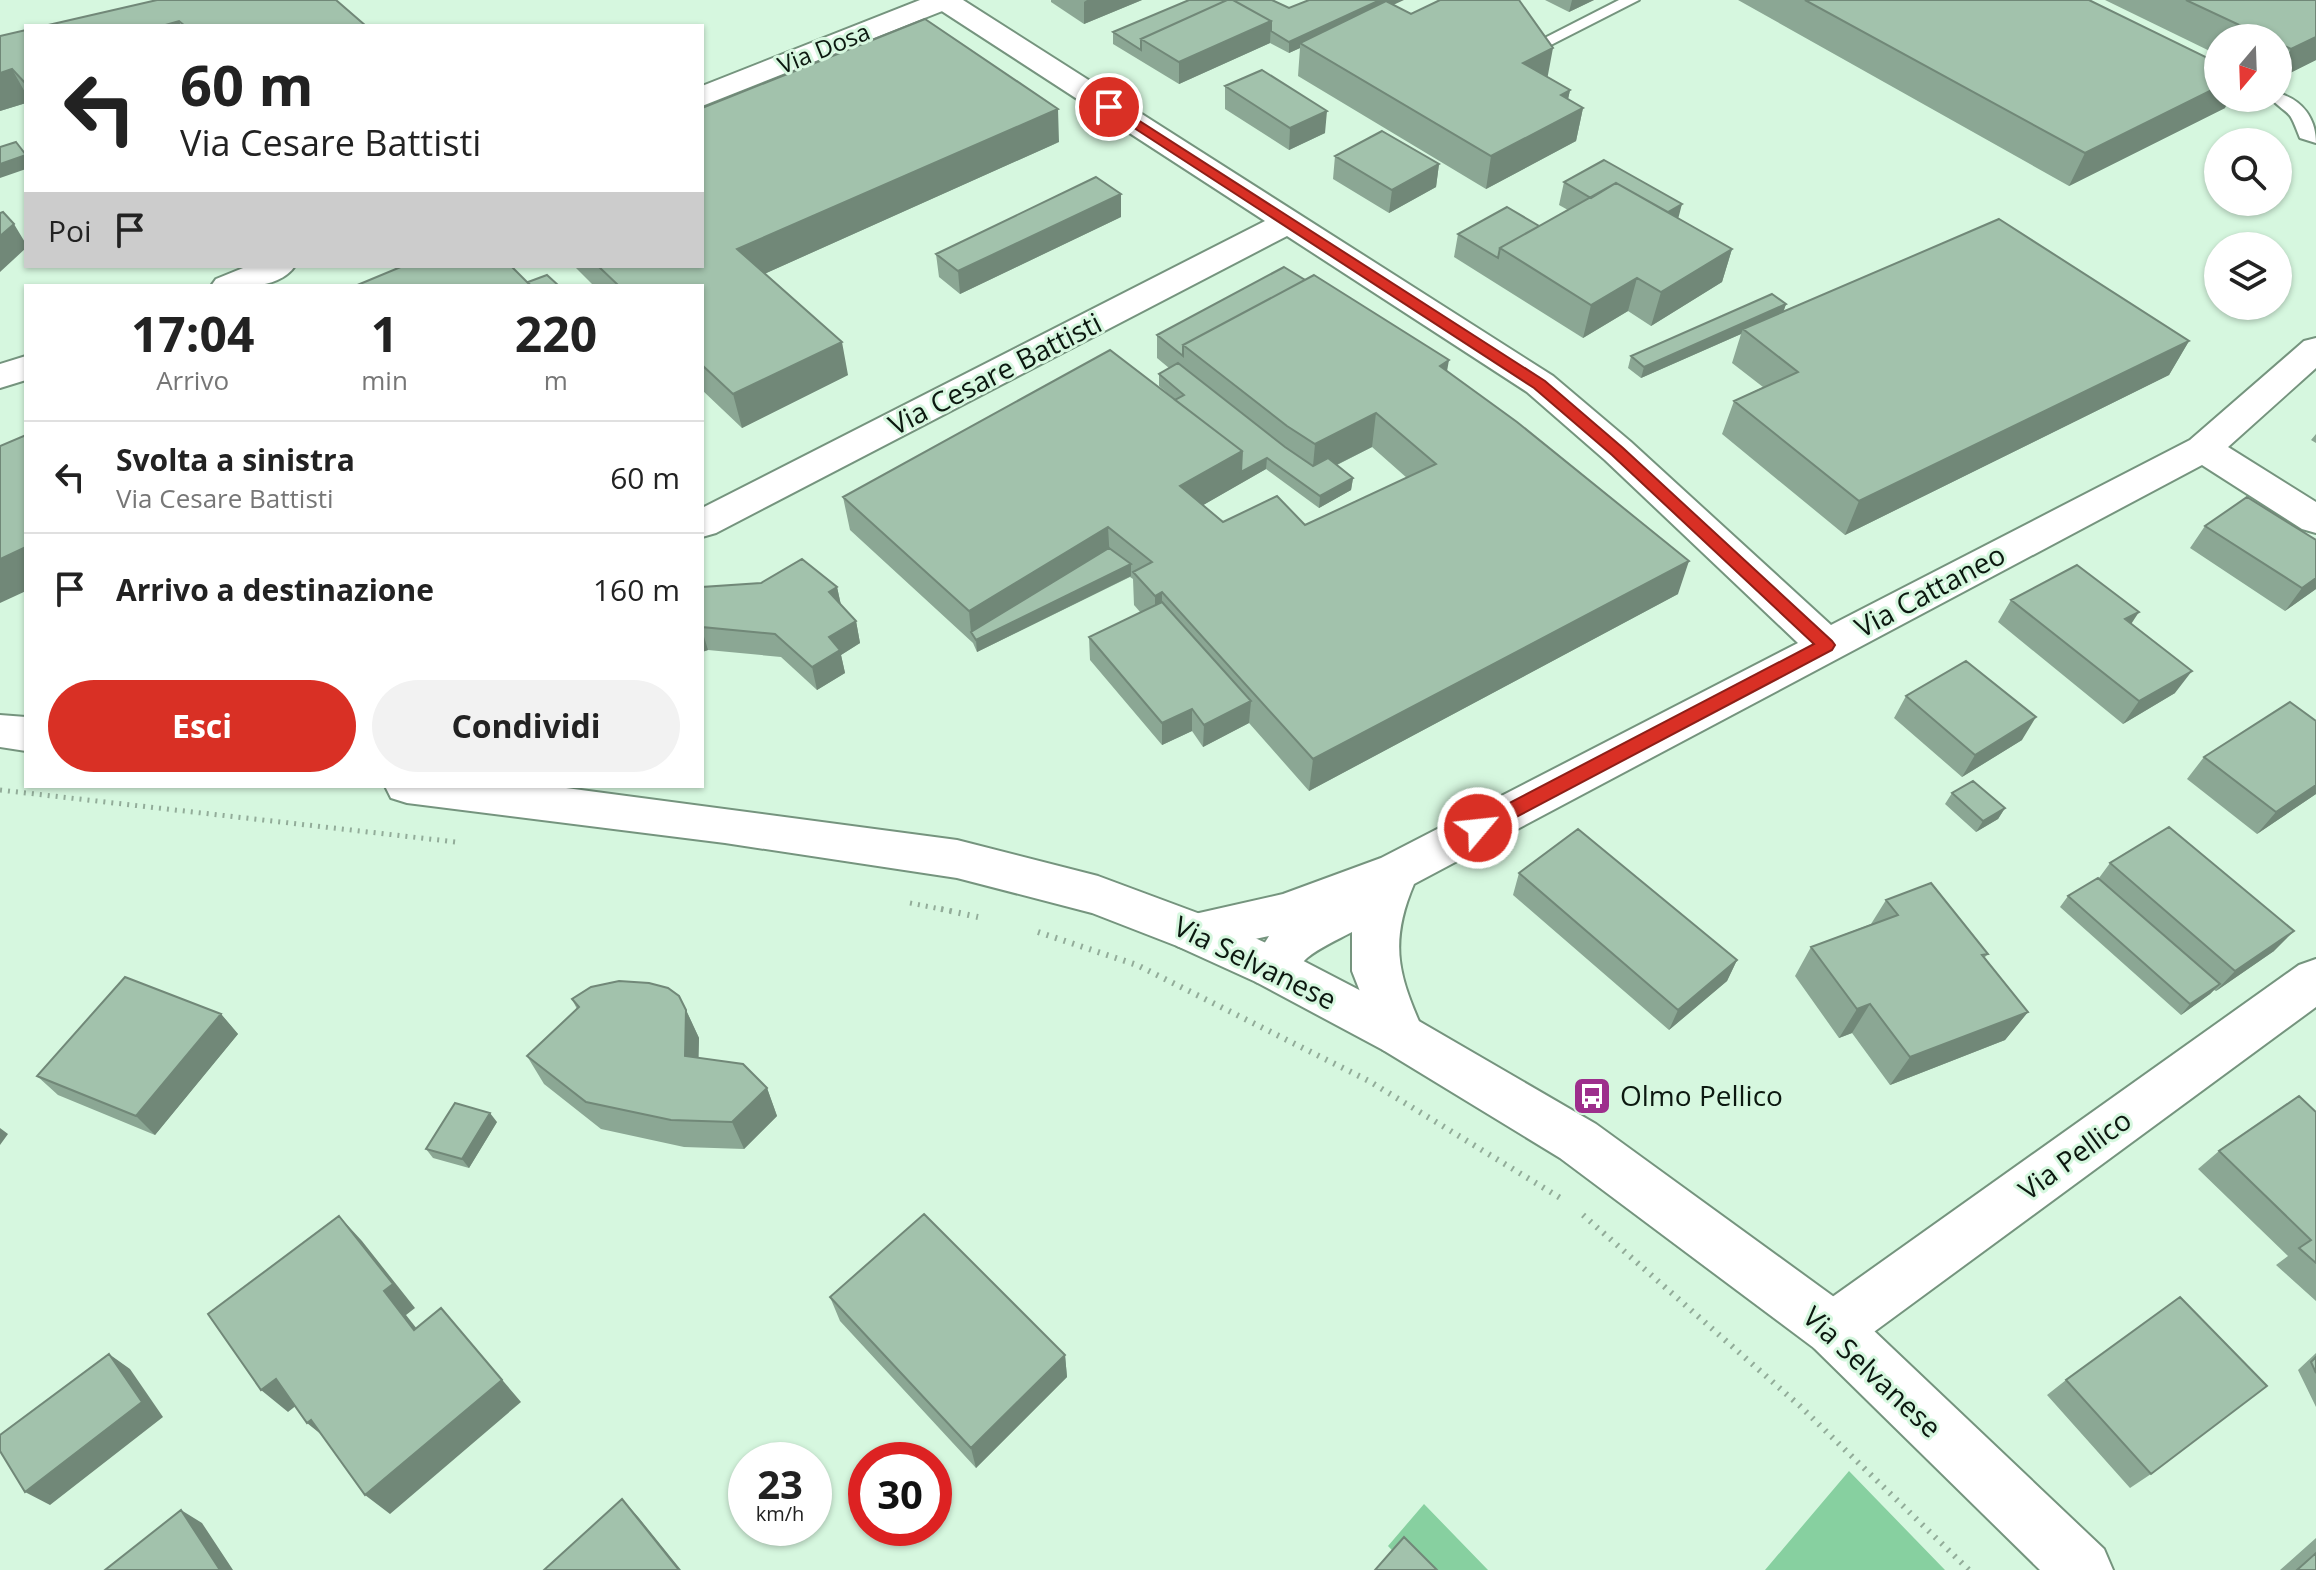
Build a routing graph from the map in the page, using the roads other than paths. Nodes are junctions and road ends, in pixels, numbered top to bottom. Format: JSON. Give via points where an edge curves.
{"nodes":[{"id":1,"x":945,"y":0,"type":"edge"},
{"id":2,"x":1631,"y":0,"type":"edge"},
{"id":3,"x":1535,"y":47,"type":"edge"},
{"id":4,"x":704,"y":96,"type":"edge"},
{"id":5,"x":2292,"y":105,"type":"edge"},
{"id":6,"x":2316,"y":138,"type":"edge"},
{"id":7,"x":1287,"y":223,"type":"junction"},
{"id":8,"x":273,"y":268,"type":"edge"},
{"id":9,"x":233,"y":284,"type":"edge"},
{"id":10,"x":2316,"y":349,"type":"edge"},
{"id":11,"x":24,"y":368,"type":"edge"},
{"id":12,"x":0,"y":377,"type":"edge"},
{"id":13,"x":2203,"y":449,"type":"junction"},
{"id":14,"x":2316,"y":520,"type":"edge"},
{"id":15,"x":704,"y":523,"type":"edge"},
{"id":16,"x":1826,"y":645,"type":"junction"},
{"id":17,"x":0,"y":731,"type":"edge"},
{"id":18,"x":24,"y":734,"type":"edge"},
{"id":19,"x":423,"y":788,"type":"edge"},
{"id":20,"x":1397,"y":871,"type":"junction"},
{"id":21,"x":1194,"y":932,"type":"junction"},
{"id":22,"x":1273,"y":968,"type":"junction"},
{"id":23,"x":2316,"y":980,"type":"edge"},
{"id":24,"x":1400,"y":1035,"type":"junction"},
{"id":25,"x":1833,"y":1329,"type":"junction"},
{"id":26,"x":1965,"y":1460,"type":"junction"},
{"id":27,"x":2060,"y":1570,"type":"edge"},
{"id":28,"x":2083,"y":1570,"type":"edge"}],
"edges":[{"from":1,"to":4,"type":"street","name":"Via Dosa"},
{"from":1,"to":7,"type":"street"},
{"from":2,"to":3,"type":"lane"},
{"from":5,"to":6,"type":"lane","via":[[2307,122],[2306,134]]},
{"from":7,"to":15,"type":"street","name":"Via Cesare Battisti"},
{"from":7,"to":16,"type":"street","via":[[1540,384]]},
{"from":8,"to":9,"type":"street"},
{"from":10,"to":13,"type":"street","name":"Via Cattaneo"},
{"from":11,"to":12,"type":"street"},
{"from":13,"to":14,"type":"street"},
{"from":13,"to":16,"type":"street","name":"Via Cattaneo"},
{"from":16,"to":20,"type":"street","name":"Via Cattaneo"},
{"from":17,"to":18,"type":"street"},
{"from":19,"to":21,"type":"street","name":"Via Selvanese","via":[[957,859],[1098,895]]},
{"from":20,"to":21,"type":"street","name":"Via Cattaneo","via":[[1285,913]]},
{"from":20,"to":22,"type":"street","name":"Via Cattaneo","via":[[1361,901],[1289,945]]},
{"from":20,"to":24,"type":"street","via":[[1378,912],[1372,961]]},
{"from":21,"to":22,"type":"street","name":"Via Selvanese"},
{"from":22,"to":24,"type":"street","name":"Via Selvanese"},
{"from":23,"to":25,"type":"street","name":"Via Pellico"},
{"from":24,"to":25,"type":"street","name":"Via Selvanese","via":[[1578,1141]]},
{"from":25,"to":26,"type":"street","name":"Via Selvanese"},
{"from":26,"to":27,"type":"street","name":"Via Selvanese"},
{"from":26,"to":28,"type":"street","name":"Via Selvanese"}]}
